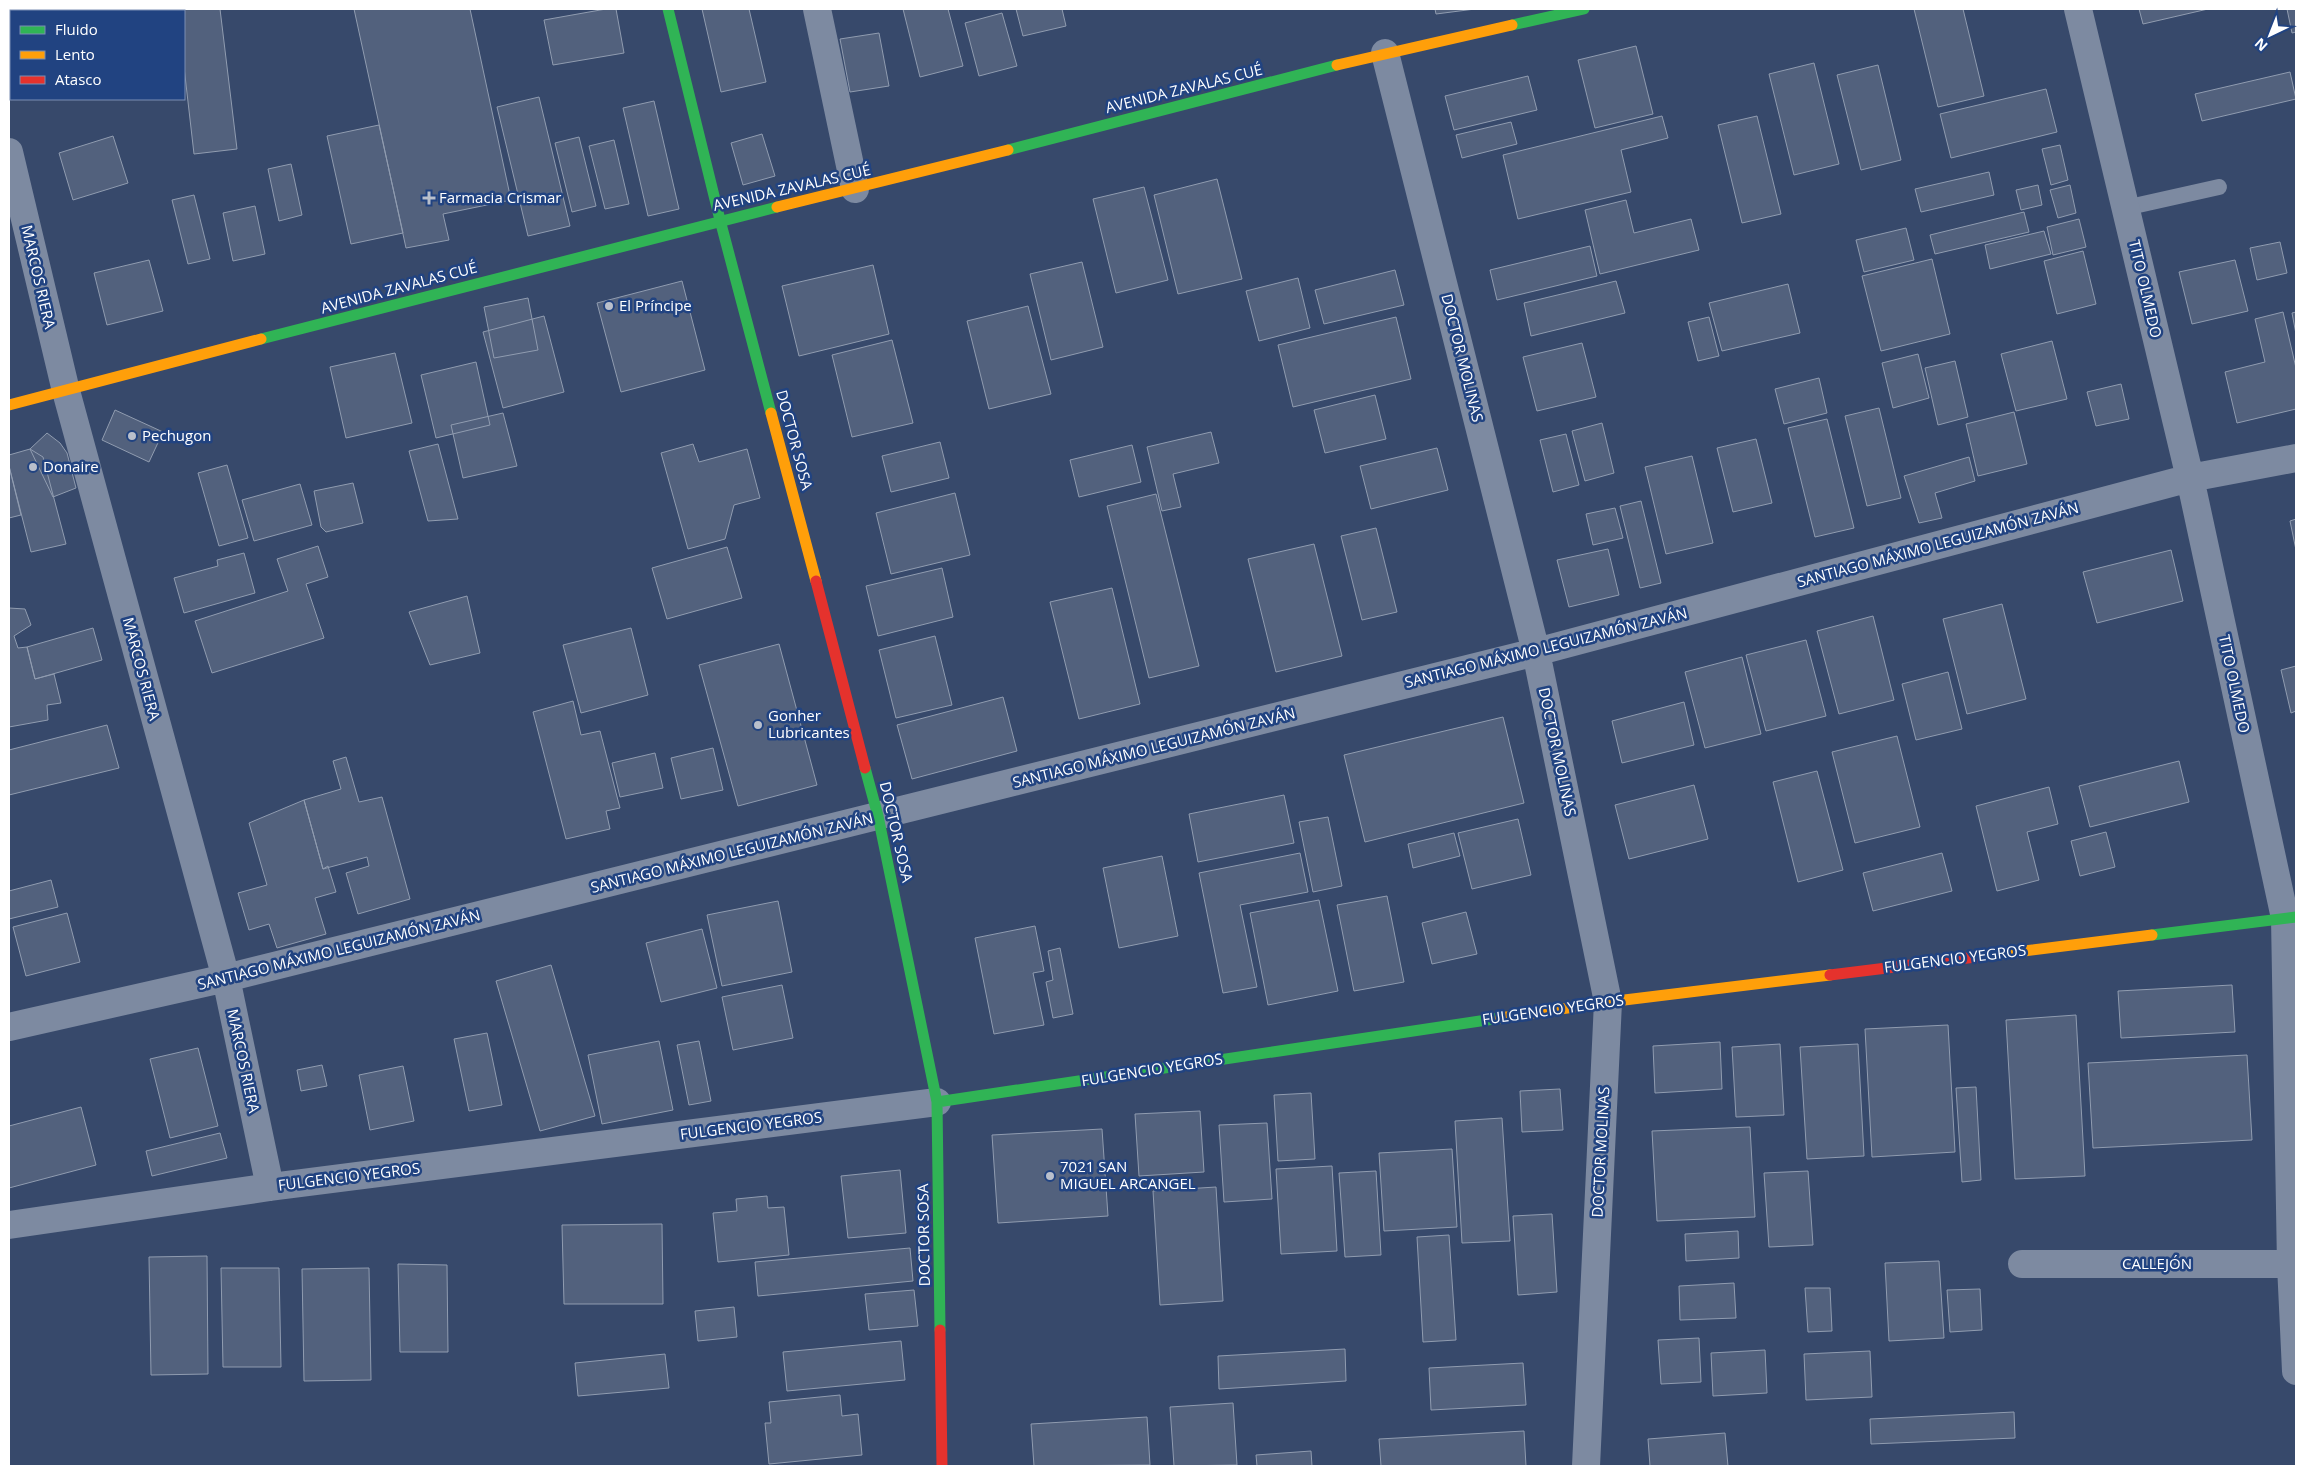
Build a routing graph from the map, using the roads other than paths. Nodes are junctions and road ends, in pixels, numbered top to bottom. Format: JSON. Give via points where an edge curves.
{"nodes":[{"id":1,"x":668,"y":9,"type":"edge"},
{"id":2,"x":816,"y":9,"type":"edge"},
{"id":3,"x":1584,"y":9,"type":"edge"},
{"id":4,"x":2078,"y":9,"type":"edge"},
{"id":5,"x":1385,"y":53,"type":"junction"},
{"id":6,"x":9,"y":152,"type":"edge"},
{"id":7,"x":2219,"y":187,"type":"dead end"},
{"id":8,"x":855,"y":189,"type":"junction"},
{"id":9,"x":2126,"y":208,"type":"junction"},
{"id":10,"x":720,"y":220,"type":"junction"},
{"id":11,"x":66,"y":391,"type":"junction"},
{"id":12,"x":9,"y":405,"type":"edge"},
{"id":13,"x":2296,"y":458,"type":"edge"},
{"id":14,"x":2190,"y":478,"type":"junction"},
{"id":15,"x":1536,"y":652,"type":"junction"},
{"id":16,"x":878,"y":816,"type":"junction"},
{"id":17,"x":2290,"y":917,"type":"edge"},
{"id":18,"x":226,"y":978,"type":"junction"},
{"id":19,"x":1608,"y":1002,"type":"junction"},
{"id":20,"x":9,"y":1028,"type":"edge"},
{"id":21,"x":937,"y":1102,"type":"junction"},
{"id":22,"x":270,"y":1187,"type":"junction"},
{"id":23,"x":9,"y":1225,"type":"edge"},
{"id":24,"x":2022,"y":1264,"type":"dead end"},
{"id":25,"x":2294,"y":1264,"type":"edge"},
{"id":26,"x":2296,"y":1371,"type":"edge"},
{"id":27,"x":942,"y":1466,"type":"edge"},
{"id":28,"x":1586,"y":1466,"type":"edge"}],
"edges":[{"from":1,"to":10,"type":"street","name":"DOCTOR SOSA"},
{"from":2,"to":8,"type":"street"},
{"from":3,"to":5,"type":"street","name":"AVENIDA ZAVALAS CUÉ"},
{"from":4,"to":9,"type":"street","name":"TITO OLMEDO"},
{"from":5,"to":8,"type":"street","name":"AVENIDA ZAVALAS CUÉ"},
{"from":5,"to":15,"type":"street","name":"DOCTOR MOLINAS"},
{"from":6,"to":11,"type":"street","name":"MARCOS RIERA"},
{"from":7,"to":9,"type":"lane"},
{"from":8,"to":10,"type":"street","name":"AVENIDA ZAVALAS CUÉ"},
{"from":9,"to":14,"type":"street","name":"TITO OLMEDO"},
{"from":10,"to":11,"type":"street","name":"AVENIDA ZAVALAS CUÉ"},
{"from":10,"to":16,"type":"street","name":"DOCTOR SOSA"},
{"from":11,"to":12,"type":"street","name":"AVENIDA ZAVALAS CUÉ"},
{"from":11,"to":18,"type":"street","name":"MARCOS RIERA"},
{"from":13,"to":14,"type":"street","name":"SANTIAGO MÁXIMO LEGUIZAMÓN ZAVÁN"},
{"from":14,"to":15,"type":"street","name":"SANTIAGO MÁXIMO LEGUIZAMÓN ZAVÁN"},
{"from":14,"to":17,"type":"street","name":"TITO OLMEDO"},
{"from":15,"to":16,"type":"street","name":"SANTIAGO MÁXIMO LEGUIZAMÓN ZAVÁN"},
{"from":15,"to":19,"type":"street","name":"DOCTOR MOLINAS"},
{"from":16,"to":18,"type":"street","name":"SANTIAGO MÁXIMO LEGUIZAMÓN ZAVÁN"},
{"from":16,"to":21,"type":"street","name":"DOCTOR SOSA"},
{"from":17,"to":19,"type":"street","name":"FULGENCIO YEGROS"},
{"from":17,"to":25,"type":"street","name":"TITO OLMEDO"},
{"from":18,"to":20,"type":"street","name":"SANTIAGO MÁXIMO LEGUIZAMÓN ZAVÁN"},
{"from":18,"to":22,"type":"street","name":"MARCOS RIERA"},
{"from":19,"to":21,"type":"street","name":"FULGENCIO YEGROS"},
{"from":19,"to":28,"type":"street","name":"DOCTOR MOLINAS"},
{"from":21,"to":22,"type":"street","name":"FULGENCIO YEGROS"},
{"from":21,"to":27,"type":"street","name":"DOCTOR SOSA"},
{"from":22,"to":23,"type":"street","name":"FULGENCIO YEGROS"},
{"from":24,"to":25,"type":"street","name":"CALLEJÓN"},
{"from":25,"to":26,"type":"street","name":"TITO OLMEDO"}]}
